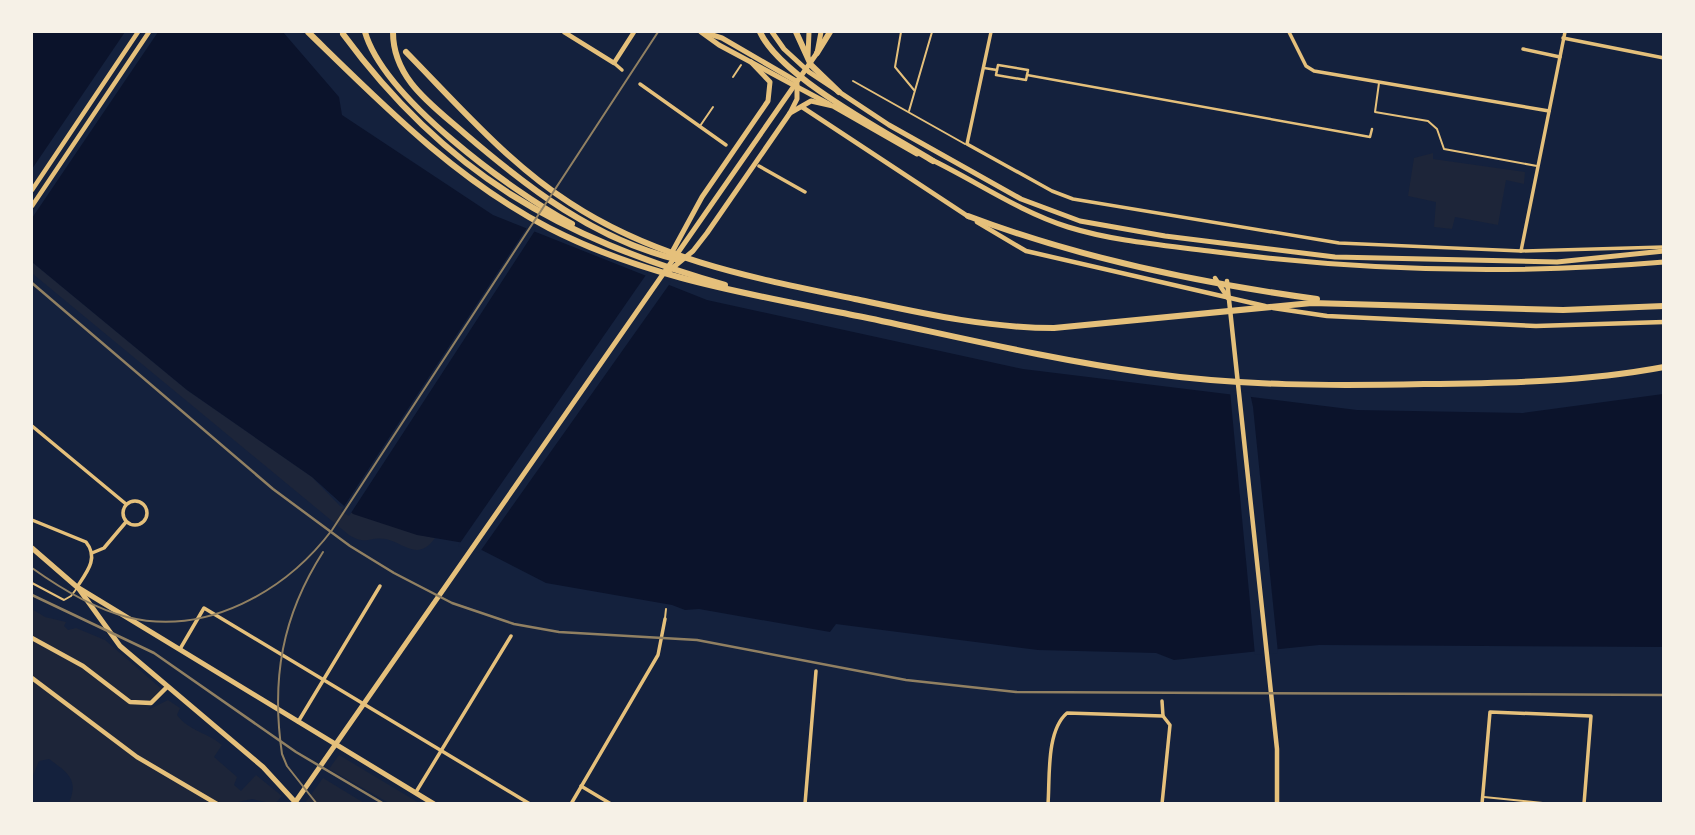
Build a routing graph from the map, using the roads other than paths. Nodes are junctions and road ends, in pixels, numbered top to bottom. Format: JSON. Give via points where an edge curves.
{"nodes":[{"id":1,"x":138,"y":32,"type":"edge"},
{"id":2,"x":149,"y":32,"type":"edge"},
{"id":3,"x":308,"y":32,"type":"edge"},
{"id":4,"x":365,"y":32,"type":"edge"},
{"id":5,"x":393,"y":32,"type":"edge"},
{"id":6,"x":564,"y":32,"type":"edge"},
{"id":7,"x":634,"y":32,"type":"edge"},
{"id":8,"x":702,"y":32,"type":"edge"},
{"id":9,"x":760,"y":32,"type":"edge"},
{"id":10,"x":772,"y":32,"type":"edge"},
{"id":11,"x":796,"y":32,"type":"edge"},
{"id":12,"x":809,"y":32,"type":"edge"},
{"id":13,"x":821,"y":32,"type":"edge"},
{"id":14,"x":831,"y":32,"type":"edge"},
{"id":15,"x":901,"y":32,"type":"edge"},
{"id":16,"x":932,"y":32,"type":"edge"},
{"id":17,"x":991,"y":32,"type":"edge"},
{"id":18,"x":1289,"y":32,"type":"edge"},
{"id":19,"x":1565,"y":32,"type":"edge"},
{"id":20,"x":343,"y":34,"type":"dead end"},
{"id":21,"x":1563,"y":38,"type":"junction"},
{"id":22,"x":1523,"y":49,"type":"dead end"},
{"id":23,"x":406,"y":52,"type":"dead end"},
{"id":24,"x":817,"y":53,"type":"junction"},
{"id":25,"x":1560,"y":57,"type":"junction"},
{"id":26,"x":1664,"y":58,"type":"edge"},
{"id":27,"x":751,"y":62,"type":"junction"},
{"id":28,"x":614,"y":63,"type":"junction"},
{"id":29,"x":808,"y":64,"type":"junction"},
{"id":30,"x":741,"y":65,"type":"dead end"},
{"id":31,"x":984,"y":68,"type":"junction"},
{"id":32,"x":622,"y":70,"type":"dead end"},
{"id":33,"x":997,"y":70,"type":"junction"},
{"id":34,"x":1027,"y":75,"type":"junction"},
{"id":35,"x":733,"y":77,"type":"dead end"},
{"id":36,"x":816,"y":79,"type":"junction"},
{"id":37,"x":853,"y":81,"type":"dead end"},
{"id":38,"x":1379,"y":82,"type":"junction"},
{"id":39,"x":640,"y":84,"type":"dead end"},
{"id":40,"x":796,"y":85,"type":"junction"},
{"id":41,"x":915,"y":90,"type":"junction"},
{"id":42,"x":839,"y":92,"type":"joint"},
{"id":43,"x":833,"y":106,"type":"junction"},
{"id":44,"x":713,"y":107,"type":"dead end"},
{"id":45,"x":802,"y":107,"type":"dead end"},
{"id":46,"x":1549,"y":111,"type":"junction"},
{"id":47,"x":909,"y":112,"type":"junction"},
{"id":48,"x":790,"y":114,"type":"junction"},
{"id":49,"x":700,"y":127,"type":"junction"},
{"id":50,"x":1372,"y":129,"type":"dead end"},
{"id":51,"x":967,"y":144,"type":"junction"},
{"id":52,"x":726,"y":145,"type":"dead end"},
{"id":53,"x":933,"y":161,"type":"junction"},
{"id":54,"x":760,"y":166,"type":"dead end"},
{"id":55,"x":1538,"y":166,"type":"junction"},
{"id":56,"x":32,"y":190,"type":"edge"},
{"id":57,"x":805,"y":192,"type":"dead end"},
{"id":58,"x":32,"y":206,"type":"edge"},
{"id":59,"x":968,"y":216,"type":"junction"},
{"id":60,"x":607,"y":244,"type":"junction"},
{"id":61,"x":1664,"y":249,"type":"edge"},
{"id":62,"x":1521,"y":251,"type":"junction"},
{"id":63,"x":1664,"y":262,"type":"edge"},
{"id":64,"x":714,"y":269,"type":"junction"},
{"id":65,"x":662,"y":276,"type":"junction"},
{"id":66,"x":1215,"y":278,"type":"dead end"},
{"id":67,"x":1227,"y":281,"type":"dead end"},
{"id":68,"x":765,"y":297,"type":"junction"},
{"id":69,"x":1228,"y":299,"type":"junction"},
{"id":70,"x":1339,"y":303,"type":"junction"},
{"id":71,"x":1664,"y":306,"type":"edge"},
{"id":72,"x":1664,"y":322,"type":"edge"},
{"id":73,"x":1664,"y":367,"type":"edge"},
{"id":74,"x":32,"y":426,"type":"edge"},
{"id":75,"x":126,"y":504,"type":"junction"},
{"id":76,"x":32,"y":520,"type":"edge"},
{"id":77,"x":126,"y":521,"type":"junction"},
{"id":78,"x":32,"y":548,"type":"edge"},
{"id":79,"x":92,"y":553,"type":"junction"},
{"id":80,"x":32,"y":583,"type":"edge"},
{"id":81,"x":380,"y":586,"type":"dead end"},
{"id":82,"x":78,"y":587,"type":"junction"},
{"id":83,"x":666,"y":609,"type":"dead end"},
{"id":84,"x":665,"y":619,"type":"joint"},
{"id":85,"x":512,"y":636,"type":"dead end"},
{"id":86,"x":32,"y":638,"type":"edge"},
{"id":87,"x":179,"y":650,"type":"junction"},
{"id":88,"x":816,"y":671,"type":"dead end"},
{"id":89,"x":32,"y":678,"type":"edge"},
{"id":90,"x":323,"y":679,"type":"junction"},
{"id":91,"x":167,"y":687,"type":"junction"},
{"id":92,"x":1162,"y":702,"type":"dead end"},
{"id":93,"x":1163,"y":716,"type":"junction"},
{"id":94,"x":298,"y":722,"type":"junction"},
{"id":95,"x":440,"y":750,"type":"junction"},
{"id":96,"x":581,"y":786,"type":"junction"},
{"id":97,"x":416,"y":792,"type":"junction"},
{"id":98,"x":1483,"y":797,"type":"junction"},
{"id":99,"x":217,"y":803,"type":"edge"},
{"id":100,"x":296,"y":803,"type":"edge"},
{"id":101,"x":434,"y":803,"type":"edge"},
{"id":102,"x":530,"y":803,"type":"edge"},
{"id":103,"x":571,"y":803,"type":"edge"},
{"id":104,"x":611,"y":803,"type":"edge"},
{"id":105,"x":805,"y":803,"type":"edge"},
{"id":106,"x":1048,"y":803,"type":"edge"},
{"id":107,"x":1162,"y":803,"type":"edge"},
{"id":108,"x":1277,"y":803,"type":"edge"},
{"id":109,"x":1482,"y":803,"type":"edge"},
{"id":110,"x":1552,"y":803,"type":"edge"},
{"id":111,"x":1584,"y":803,"type":"edge"}],
"edges":[{"from":1,"to":56,"type":"main road"},
{"from":2,"to":58,"type":"main road"},
{"from":3,"to":68,"type":"highway","via":[[436,153],[525,214],[584,245],[647,269]]},
{"from":4,"to":60,"type":"highway","via":[[389,77],[438,124],[518,190]]},
{"from":5,"to":64,"type":"highway","via":[[397,61],[412,86],[527,188],[621,240]]},
{"from":6,"to":28,"type":"main road"},
{"from":7,"to":28,"type":"main road"},
{"from":8,"to":27,"type":"main road"},
{"from":8,"to":40,"type":"main road","via":[[787,73]]},
{"from":9,"to":36,"type":"highway","via":[[771,49]]},
{"from":10,"to":36,"type":"main road"},
{"from":11,"to":36,"type":"highway"},
{"from":12,"to":29,"type":"main road"},
{"from":13,"to":24,"type":"main road"},
{"from":14,"to":24,"type":"highway"},
{"from":15,"to":41,"type":"lane","via":[[895,67]]},
{"from":16,"to":41,"type":"lane"},
{"from":17,"to":31,"type":"street"},
{"from":18,"to":38,"type":"street","via":[[1308,68]]},
{"from":19,"to":21,"type":"street"},
{"from":20,"to":60,"type":"highway","via":[[388,92],[457,157],[532,208]]},
{"from":21,"to":25,"type":"street"},
{"from":21,"to":26,"type":"street"},
{"from":22,"to":25,"type":"street"},
{"from":23,"to":64,"type":"highway","via":[[506,152],[568,202],[639,241]]},
{"from":24,"to":29,"type":"main road"},
{"from":25,"to":46,"type":"street"},
{"from":27,"to":40,"type":"main road"},
{"from":27,"to":65,"type":"main road","via":[[770,82],[768,101],[690,216]]},
{"from":28,"to":32,"type":"street"},
{"from":29,"to":40,"type":"main road"},
{"from":30,"to":35,"type":"lane"},
{"from":31,"to":33,"type":"street"},
{"from":31,"to":51,"type":"street"},
{"from":33,"to":34,"type":"street","via":[[998,65],[1028,70]]},
{"from":33,"to":34,"type":"street","via":[[996,75],[1016,79],[1026,80]]},
{"from":34,"to":50,"type":"street","via":[[1370,137]]},
{"from":36,"to":42,"type":"highway"},
{"from":36,"to":53,"type":"highway"},
{"from":37,"to":47,"type":"lane"},
{"from":38,"to":46,"type":"street"},
{"from":38,"to":55,"type":"lane","via":[[1375,112],[1428,121],[1437,129],[1444,149]]},
{"from":39,"to":49,"type":"street"},
{"from":40,"to":43,"type":"main road"},
{"from":40,"to":48,"type":"main road","via":[[797,99]]},
{"from":40,"to":65,"type":"main road"},
{"from":41,"to":47,"type":"lane"},
{"from":42,"to":61,"type":"main road","via":[[1021,199],[1109,228],[1280,251],[1401,260],[1557,262]]},
{"from":43,"to":48,"type":"main road","via":[[811,101]]},
{"from":43,"to":53,"type":"main road"},
{"from":44,"to":49,"type":"lane"},
{"from":45,"to":59,"type":"main road"},
{"from":46,"to":55,"type":"street"},
{"from":47,"to":51,"type":"lane"},
{"from":48,"to":65,"type":"main road","via":[[694,251]]},
{"from":49,"to":52,"type":"street"},
{"from":51,"to":62,"type":"street","via":[[1073,199],[1339,243]]},
{"from":53,"to":63,"type":"main road","via":[[1067,227],[1286,262],[1544,271]]},
{"from":54,"to":57,"type":"street"},
{"from":55,"to":62,"type":"street"},
{"from":59,"to":69,"type":"main road","via":[[1026,251]]},
{"from":59,"to":70,"type":"highway","via":[[1038,242],[1241,288]]},
{"from":60,"to":68,"type":"highway","via":[[670,269]]},
{"from":61,"to":62,"type":"street"},
{"from":64,"to":70,"type":"highway","via":[[968,322],[1034,328],[1094,326],[1252,306]]},
{"from":65,"to":100,"type":"main road"},
{"from":66,"to":69,"type":"main road"},
{"from":67,"to":69,"type":"main road"},
{"from":68,"to":73,"type":"highway","via":[[1080,362],[1213,381],[1314,386],[1509,383]]},
{"from":69,"to":72,"type":"main road","via":[[1346,318],[1563,326]]},
{"from":69,"to":108,"type":"main road","via":[[1277,749]]},
{"from":70,"to":71,"type":"highway","via":[[1576,310]]},
{"from":74,"to":75,"type":"street"},
{"from":75,"to":77,"type":"street"},
{"from":75,"to":77,"type":"street","via":[[140,502],[147,514],[137,525]]},
{"from":76,"to":79,"type":"street","via":[[86,542]]},
{"from":77,"to":79,"type":"street","via":[[104,548]]},
{"from":78,"to":82,"type":"main road"},
{"from":79,"to":82,"type":"street"},
{"from":80,"to":82,"type":"lane","via":[[64,600]]},
{"from":81,"to":90,"type":"street"},
{"from":82,"to":87,"type":"main road"},
{"from":82,"to":91,"type":"main road","via":[[120,646]]},
{"from":83,"to":84,"type":"lane"},
{"from":84,"to":96,"type":"street","via":[[658,654]]},
{"from":85,"to":95,"type":"street"},
{"from":86,"to":91,"type":"main road","via":[[83,666],[130,702],[151,703]]},
{"from":87,"to":90,"type":"street","via":[[204,608]]},
{"from":87,"to":94,"type":"main road"},
{"from":88,"to":105,"type":"street"},
{"from":89,"to":99,"type":"main road","via":[[137,757]]},
{"from":90,"to":94,"type":"street"},
{"from":90,"to":95,"type":"street"},
{"from":91,"to":100,"type":"main road","via":[[263,767]]},
{"from":92,"to":93,"type":"street"},
{"from":93,"to":106,"type":"street","via":[[1067,713],[1059,719]]},
{"from":93,"to":107,"type":"street","via":[[1170,725]]},
{"from":94,"to":97,"type":"main road"},
{"from":95,"to":97,"type":"street"},
{"from":95,"to":102,"type":"street"},
{"from":96,"to":103,"type":"street"},
{"from":96,"to":104,"type":"street"},
{"from":97,"to":101,"type":"main road"},
{"from":98,"to":109,"type":"street"},
{"from":98,"to":110,"type":"lane"},
{"from":98,"to":111,"type":"street","via":[[1490,712],[1591,716]]}]}
